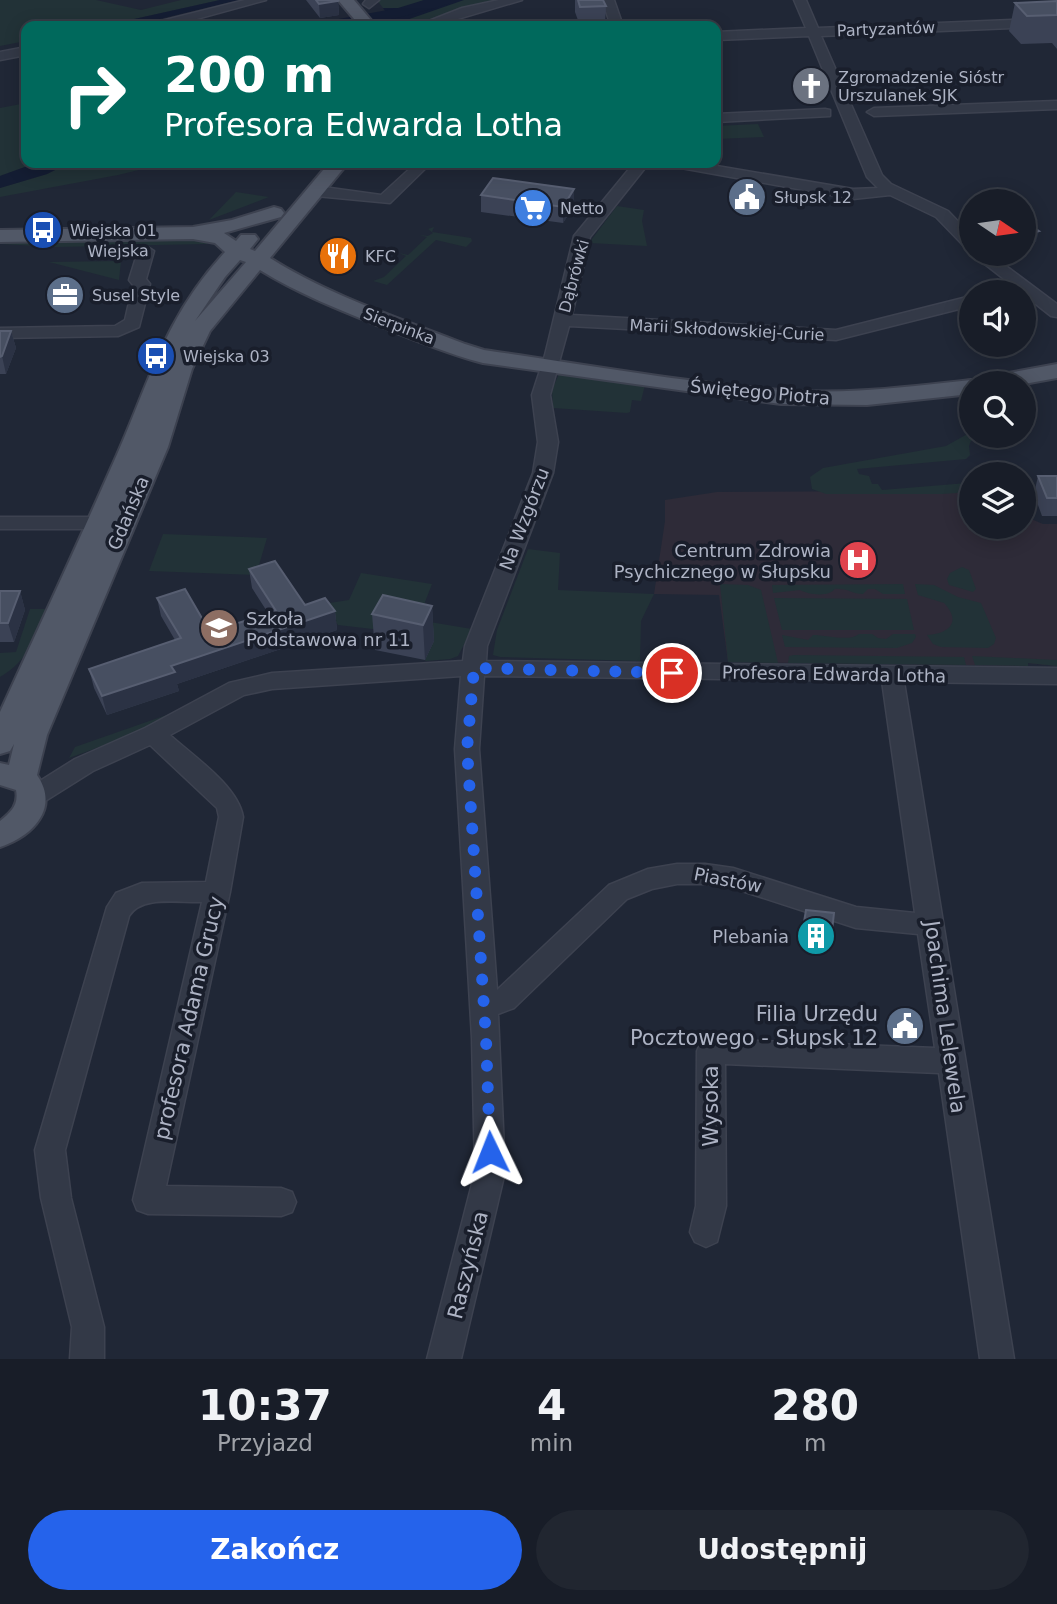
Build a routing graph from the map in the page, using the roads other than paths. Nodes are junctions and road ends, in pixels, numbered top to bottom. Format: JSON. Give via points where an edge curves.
{"nodes":[{"id":1,"x":260,"y":0,"type":"edge"},
{"id":2,"x":516,"y":0,"type":"edge"},
{"id":3,"x":608,"y":0,"type":"edge"},
{"id":4,"x":800,"y":0,"type":"edge"},
{"id":5,"x":364,"y":4,"type":"edge"},
{"id":6,"x":177,"y":21,"type":"edge"},
{"id":7,"x":380,"y":21,"type":"edge"},
{"id":8,"x":437,"y":21,"type":"edge"},
{"id":9,"x":615,"y":21,"type":"edge"},
{"id":10,"x":1057,"y":22,"type":"edge"},
{"id":11,"x":813,"y":32,"type":"junction"},
{"id":12,"x":721,"y":36,"type":"edge"},
{"id":13,"x":21,"y":52,"type":"edge"},
{"id":14,"x":0,"y":56,"type":"edge"},
{"id":15,"x":1057,"y":105,"type":"edge"},
{"id":16,"x":874,"y":112,"type":"dead end"},
{"id":17,"x":825,"y":113,"type":"dead end"},
{"id":18,"x":721,"y":118,"type":"edge"},
{"id":19,"x":320,"y":168,"type":"edge"},
{"id":20,"x":335,"y":168,"type":"edge"},
{"id":21,"x":419,"y":168,"type":"edge"},
{"id":22,"x":638,"y":168,"type":"edge"},
{"id":23,"x":705,"y":168,"type":"edge"},
{"id":24,"x":892,"y":190,"type":"junction"},
{"id":25,"x":316,"y":191,"type":"junction"},
{"id":26,"x":274,"y":213,"type":"junction"},
{"id":27,"x":959,"y":232,"type":"edge"},
{"id":28,"x":193,"y":233,"type":"junction"},
{"id":29,"x":0,"y":236,"type":"edge"},
{"id":30,"x":146,"y":251,"type":"junction"},
{"id":31,"x":0,"y":254,"type":"edge"},
{"id":32,"x":246,"y":255,"type":"junction"},
{"id":33,"x":995,"y":266,"type":"edge"},
{"id":34,"x":1013,"y":280,"type":"edge"},
{"id":35,"x":1036,"y":297,"type":"edge"},
{"id":36,"x":959,"y":304,"type":"edge"},
{"id":37,"x":1057,"y":312,"type":"edge"},
{"id":38,"x":562,"y":320,"type":"junction"},
{"id":39,"x":0,"y":333,"type":"edge"},
{"id":40,"x":550,"y":367,"type":"junction"},
{"id":41,"x":1055,"y":372,"type":"edge"},
{"id":42,"x":1036,"y":375,"type":"edge"},
{"id":43,"x":959,"y":388,"type":"edge"},
{"id":44,"x":0,"y":523,"type":"edge"},
{"id":45,"x":111,"y":523,"type":"junction"},
{"id":46,"x":474,"y":668,"type":"junction"},
{"id":47,"x":892,"y":675,"type":"junction"},
{"id":48,"x":1057,"y":676,"type":"edge"},
{"id":49,"x":153,"y":734,"type":"junction"},
{"id":50,"x":0,"y":744,"type":"edge"},
{"id":51,"x":18,"y":783,"type":"edge"},
{"id":52,"x":0,"y":835,"type":"edge"},
{"id":53,"x":217,"y":892,"type":"junction"},
{"id":54,"x":932,"y":923,"type":"junction"},
{"id":55,"x":484,"y":1008,"type":"junction"},
{"id":56,"x":952,"y":1061,"type":"junction"},
{"id":57,"x":281,"y":1202,"type":"dead end"},
{"id":58,"x":706,"y":1232,"type":"dead end"},
{"id":59,"x":87,"y":1359,"type":"edge"},
{"id":60,"x":444,"y":1359,"type":"edge"},
{"id":61,"x":997,"y":1359,"type":"edge"}],
"edges":[{"from":1,"to":6,"type":"street"},
{"from":2,"to":8,"type":"street"},
{"from":3,"to":9,"type":"street"},
{"from":4,"to":11,"type":"street"},
{"from":5,"to":7,"type":"main road"},
{"from":10,"to":11,"type":"street","name":"Partyzantów"},
{"from":11,"to":12,"type":"street","name":"Partyzantów"},
{"from":11,"to":24,"type":"street","via":[[875,177]]},
{"from":13,"to":14,"type":"street"},
{"from":15,"to":16,"type":"street"},
{"from":17,"to":18,"type":"street"},
{"from":19,"to":26,"type":"main road"},
{"from":20,"to":25,"type":"main road"},
{"from":21,"to":25,"type":"street","via":[[385,200]]},
{"from":22,"to":38,"type":"street","name":"Dąbrówki","via":[[582,236]]},
{"from":23,"to":24,"type":"street","via":[[859,194]]},
{"from":24,"to":27,"type":"street","via":[[942,214]]},
{"from":25,"to":32,"type":"main road"},
{"from":26,"to":28,"type":"main road","name":"Wiejska"},
{"from":26,"to":32,"type":"main road"},
{"from":28,"to":29,"type":"main road","name":"Wiejska"},
{"from":28,"to":32,"type":"main road","name":"Wiejska","via":[[220,238]]},
{"from":30,"to":31,"type":"main road","name":"Wiejska"},
{"from":30,"to":32,"type":"main road","name":"Wiejska"},
{"from":30,"to":39,"type":"street","via":[[137,279],[142,284],[133,323],[128,327],[118,331]]},
{"from":32,"to":40,"type":"main road","name":"Sierpinka","via":[[295,284],[457,349]]},
{"from":32,"to":45,"type":"main road","name":"Gdańska","via":[[211,281],[180,328]]},
{"from":33,"to":34,"type":"street"},
{"from":35,"to":37,"type":"street"},
{"from":36,"to":38,"type":"street","name":"Marii Skłodowskiej-Curie","via":[[836,335]]},
{"from":38,"to":40,"type":"street","name":"Dąbrówki"},
{"from":40,"to":43,"type":"main road","name":"Świętego Piotra","via":[[782,397],[878,397]]},
{"from":40,"to":46,"type":"street","name":"Na Wzgórzu","via":[[541,395],[548,442],[544,472],[476,646]]},
{"from":41,"to":42,"type":"main road"},
{"from":44,"to":45,"type":"street"},
{"from":45,"to":50,"type":"main road","name":"Gdańska"},
{"from":45,"to":51,"type":"main road","name":"Gdańska"},
{"from":46,"to":47,"type":"street","name":"Profesora Edwarda Lotha"},
{"from":46,"to":49,"type":"street","name":"Profesora Edwarda Lotha","via":[[272,681],[237,689]]},
{"from":46,"to":55,"type":"street","name":"Raszyńska","via":[[467,749]]},
{"from":47,"to":48,"type":"street","name":"Profesora Edwarda Lotha"},
{"from":47,"to":54,"type":"street","name":"Joachima Lelewela"},
{"from":49,"to":51,"type":"street","name":"Profesora Edwarda Lotha","via":[[84,765]]},
{"from":49,"to":53,"type":"street","name":"profesora Adama Grucy","via":[[229,806],[231,817]]},
{"from":51,"to":52,"type":"main road","name":"Gdańska","via":[[32,807],[26,818]]},
{"from":53,"to":57,"type":"street","name":"profesora Adama Grucy","via":[[148,1200]]},
{"from":53,"to":59,"type":"street","via":[[142,893],[125,900],[116,914],[50,1150],[56,1198],[88,1327]]},
{"from":54,"to":55,"type":"street","name":"Piastów","via":[[847,915],[710,873],[661,874],[618,892],[503,1000]]},
{"from":54,"to":56,"type":"street","name":"Joachima Lelewela"},
{"from":55,"to":60,"type":"street","name":"Raszyńska","via":[[490,1172]]},
{"from":56,"to":58,"type":"street","name":"Wysoka","via":[[711,1051]]},
{"from":56,"to":61,"type":"street","name":"Joachima Lelewela"}]}
